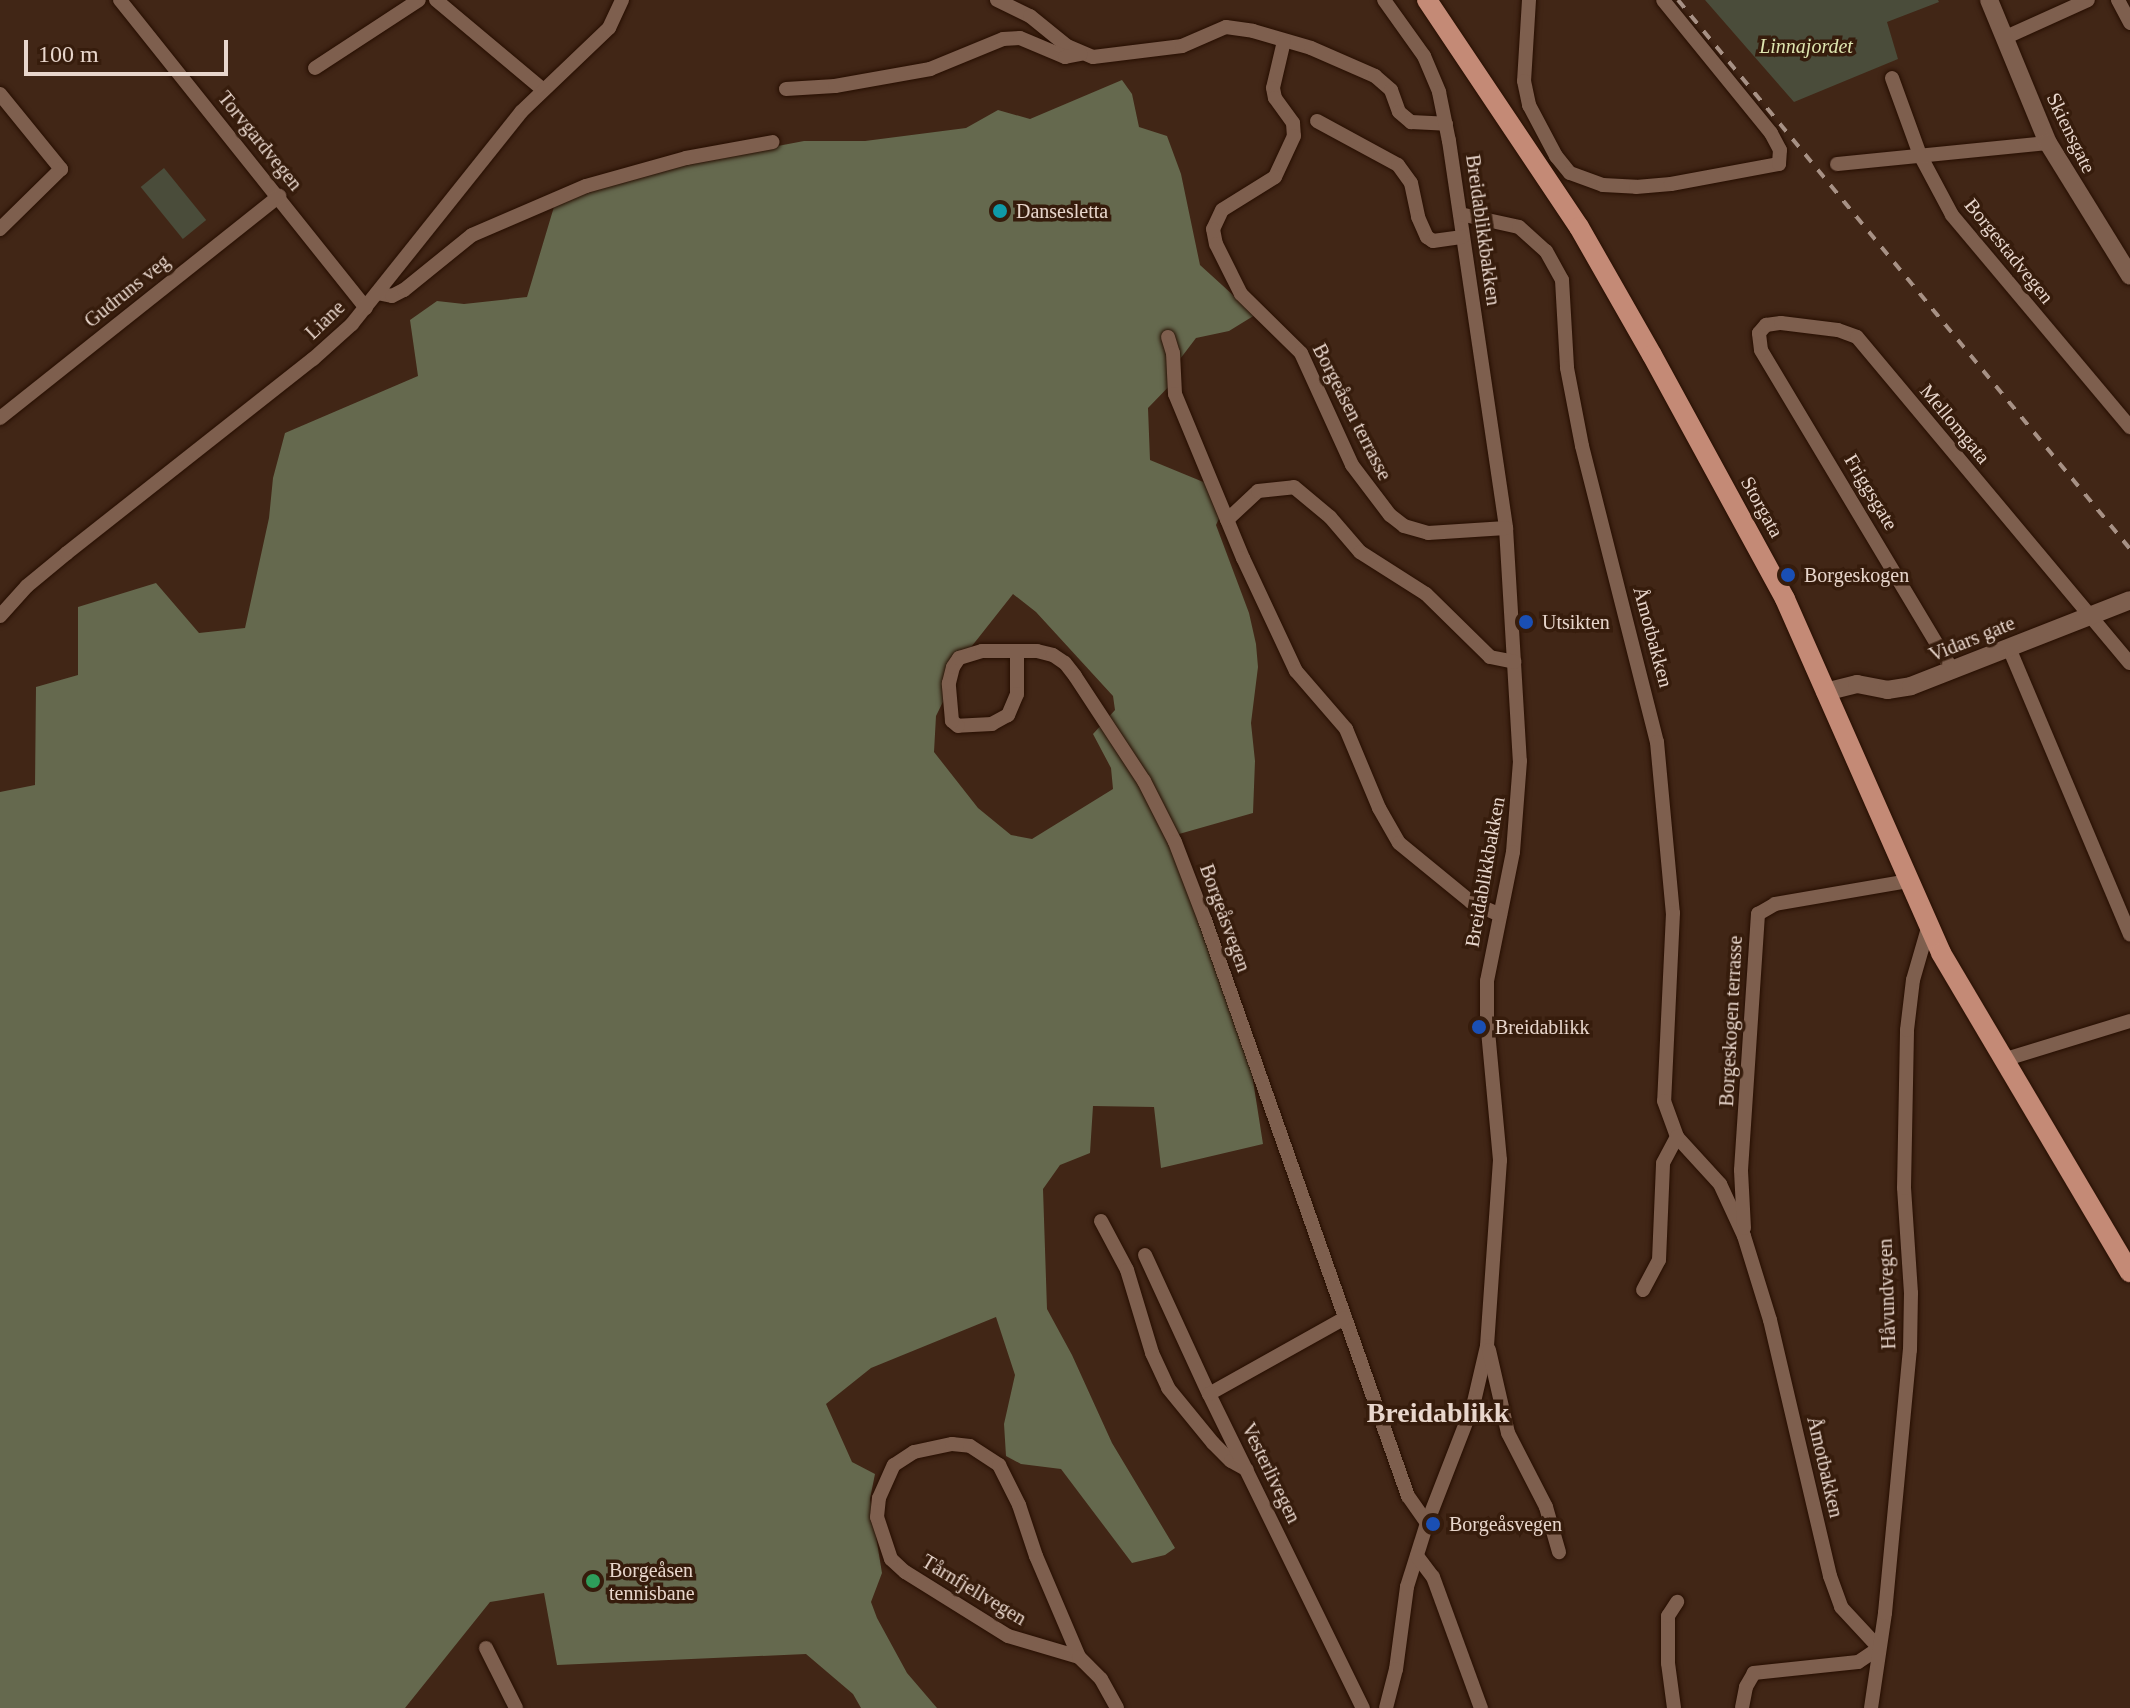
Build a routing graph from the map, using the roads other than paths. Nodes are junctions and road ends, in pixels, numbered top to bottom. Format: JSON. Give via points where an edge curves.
{"nodes":[{"id":1,"x":120,"y":0,"type":"edge"},
{"id":2,"x":419,"y":0,"type":"edge"},
{"id":3,"x":436,"y":0,"type":"edge"},
{"id":4,"x":622,"y":0,"type":"edge"},
{"id":5,"x":630,"y":0,"type":"edge"},
{"id":6,"x":636,"y":0,"type":"edge"},
{"id":7,"x":997,"y":0,"type":"edge"},
{"id":8,"x":1384,"y":0,"type":"edge"},
{"id":9,"x":1427,"y":0,"type":"edge"},
{"id":10,"x":1434,"y":0,"type":"edge"},
{"id":11,"x":1529,"y":0,"type":"edge"},
{"id":12,"x":1663,"y":0,"type":"edge"},
{"id":13,"x":1989,"y":0,"type":"edge"},
{"id":14,"x":2088,"y":0,"type":"edge"},
{"id":15,"x":2118,"y":0,"type":"edge"},
{"id":16,"x":1444,"y":22,"type":"junction"},
{"id":17,"x":2130,"y":23,"type":"edge"},
{"id":18,"x":2004,"y":38,"type":"junction"},
{"id":19,"x":1284,"y":41,"type":"junction"},
{"id":20,"x":1081,"y":54,"type":"junction"},
{"id":21,"x":315,"y":68,"type":"dead end"},
{"id":22,"x":1892,"y":78,"type":"dead end"},
{"id":23,"x":542,"y":89,"type":"junction"},
{"id":24,"x":786,"y":89,"type":"dead end"},
{"id":25,"x":0,"y":94,"type":"edge"},
{"id":26,"x":1317,"y":121,"type":"dead end"},
{"id":27,"x":1446,"y":124,"type":"junction"},
{"id":28,"x":773,"y":142,"type":"dead end"},
{"id":29,"x":2048,"y":143,"type":"junction"},
{"id":30,"x":1920,"y":155,"type":"junction"},
{"id":31,"x":1837,"y":164,"type":"dead end"},
{"id":32,"x":279,"y":196,"type":"junction"},
{"id":33,"x":1460,"y":214,"type":"junction"},
{"id":34,"x":0,"y":229,"type":"edge"},
{"id":35,"x":1463,"y":237,"type":"junction"},
{"id":36,"x":2130,"y":276,"type":"edge"},
{"id":37,"x":377,"y":293,"type":"junction"},
{"id":38,"x":366,"y":308,"type":"junction"},
{"id":39,"x":1759,"y":333,"type":"joint"},
{"id":40,"x":1168,"y":337,"type":"dead end"},
{"id":41,"x":0,"y":418,"type":"edge"},
{"id":42,"x":2130,"y":427,"type":"edge"},
{"id":43,"x":1227,"y":520,"type":"junction"},
{"id":44,"x":1506,"y":528,"type":"junction"},
{"id":45,"x":2130,"y":600,"type":"edge"},
{"id":46,"x":2092,"y":615,"type":"junction"},
{"id":47,"x":0,"y":616,"type":"edge"},
{"id":48,"x":2009,"y":648,"type":"junction"},
{"id":49,"x":1017,"y":652,"type":"junction"},
{"id":50,"x":1515,"y":662,"type":"junction"},
{"id":51,"x":2130,"y":663,"type":"edge"},
{"id":52,"x":1953,"y":671,"type":"junction"},
{"id":53,"x":1825,"y":692,"type":"junction"},
{"id":54,"x":1908,"y":881,"type":"junction"},
{"id":55,"x":1500,"y":915,"type":"junction"},
{"id":56,"x":1928,"y":928,"type":"junction"},
{"id":57,"x":2130,"y":935,"type":"edge"},
{"id":58,"x":2130,"y":1021,"type":"edge"},
{"id":59,"x":2003,"y":1060,"type":"junction"},
{"id":60,"x":1677,"y":1137,"type":"junction"},
{"id":61,"x":1101,"y":1221,"type":"dead end"},
{"id":62,"x":1744,"y":1236,"type":"junction"},
{"id":63,"x":1145,"y":1255,"type":"dead end"},
{"id":64,"x":2130,"y":1272,"type":"edge"},
{"id":65,"x":1643,"y":1290,"type":"dead end"},
{"id":66,"x":1345,"y":1318,"type":"junction"},
{"id":67,"x":1487,"y":1346,"type":"junction"},
{"id":68,"x":1209,"y":1394,"type":"junction"},
{"id":69,"x":1248,"y":1470,"type":"junction"},
{"id":70,"x":1427,"y":1523,"type":"junction"},
{"id":71,"x":1559,"y":1552,"type":"dead end"},
{"id":72,"x":1417,"y":1556,"type":"junction"},
{"id":73,"x":1677,"y":1602,"type":"dead end"},
{"id":74,"x":486,"y":1648,"type":"dead end"},
{"id":75,"x":1879,"y":1648,"type":"junction"},
{"id":76,"x":1079,"y":1657,"type":"junction"},
{"id":77,"x":516,"y":1708,"type":"edge"},
{"id":78,"x":1117,"y":1708,"type":"edge"},
{"id":79,"x":1363,"y":1708,"type":"edge"},
{"id":80,"x":1386,"y":1708,"type":"edge"},
{"id":81,"x":1481,"y":1708,"type":"edge"},
{"id":82,"x":1674,"y":1708,"type":"edge"},
{"id":83,"x":1742,"y":1708,"type":"edge"},
{"id":84,"x":1871,"y":1708,"type":"edge"}],
"edges":[{"from":1,"to":32,"type":"street","name":"Torvgardvegen"},
{"from":2,"to":21,"type":"street"},
{"from":3,"to":23,"type":"street"},
{"from":4,"to":23,"type":"street","name":"Liane","via":[[609,28]]},
{"from":5,"to":6,"type":"street"},
{"from":7,"to":20,"type":"street","via":[[1030,16]]},
{"from":8,"to":27,"type":"street","name":"Breidablikkbakken","via":[[1424,56]]},
{"from":9,"to":16,"type":"main road","name":"Storgata"},
{"from":10,"to":16,"type":"main road","name":"Storgata"},
{"from":11,"to":12,"type":"street","via":[[1524,81],[1529,105],[1570,173],[1582,180],[1625,186],[1671,184],[1779,164],[1780,150],[1771,133]]},
{"from":13,"to":18,"type":"street","name":"Skiensgate"},
{"from":14,"to":18,"type":"street"},
{"from":15,"to":17,"type":"street"},
{"from":16,"to":53,"type":"main road","name":"Storgata","via":[[1614,286],[1785,599]]},
{"from":18,"to":29,"type":"street","name":"Skiensgate"},
{"from":19,"to":20,"type":"street","via":[[1226,27],[1161,50]]},
{"from":19,"to":27,"type":"street","via":[[1386,83],[1399,112],[1411,122]]},
{"from":19,"to":44,"type":"street","name":"Borgeåsen terrasse","via":[[1273,88],[1293,123],[1294,136],[1275,177],[1232,201],[1213,229],[1241,294],[1301,353],[1352,465],[1390,515],[1428,533]]},
{"from":20,"to":24,"type":"street","via":[[1065,57],[1020,38],[1003,39],[930,69]]},
{"from":22,"to":30,"type":"street","name":"Borgestadvegen"},
{"from":23,"to":37,"type":"street","name":"Liane"},
{"from":25,"to":34,"type":"street","via":[[61,169]]},
{"from":26,"to":35,"type":"street","via":[[1383,154],[1406,173],[1427,237]]},
{"from":27,"to":33,"type":"street","name":"Breidablikkbakken"},
{"from":28,"to":37,"type":"street","via":[[686,158],[586,186],[472,235],[404,290],[392,296]]},
{"from":29,"to":30,"type":"street"},
{"from":29,"to":36,"type":"street","name":"Skiensgate"},
{"from":30,"to":31,"type":"street"},
{"from":30,"to":42,"type":"street","name":"Borgestadvegen","via":[[1970,240]]},
{"from":32,"to":38,"type":"street","name":"Torvgardvegen"},
{"from":32,"to":41,"type":"street","name":"Gudruns veg"},
{"from":33,"to":35,"type":"street","name":"Breidablikkbakken"},
{"from":33,"to":60,"type":"street","name":"Åmotbakken","via":[[1519,227],[1546,251],[1562,280],[1567,368],[1582,446],[1657,742],[1673,913],[1664,1101]]},
{"from":35,"to":44,"type":"street","name":"Breidablikkbakken"},
{"from":37,"to":38,"type":"street","name":"Liane"},
{"from":38,"to":47,"type":"street","name":"Liane","via":[[313,359],[27,586]]},
{"from":39,"to":46,"type":"street","name":"Mellomgata","via":[[1772,322],[1857,337]]},
{"from":39,"to":52,"type":"street","name":"Friggsgate","via":[[1761,350]]},
{"from":40,"to":43,"type":"street","via":[[1175,394]]},
{"from":43,"to":50,"type":"street","via":[[1258,491],[1294,487],[1360,552],[1426,594],[1490,657]]},
{"from":43,"to":55,"type":"street","via":[[1287,655],[1346,729],[1399,843],[1471,902]]},
{"from":44,"to":50,"type":"street","name":"Breidablikkbakken"},
{"from":45,"to":46,"type":"street","name":"Vidars gate"},
{"from":46,"to":48,"type":"street","name":"Vidars gate"},
{"from":46,"to":51,"type":"street"},
{"from":48,"to":52,"type":"street","name":"Vidars gate"},
{"from":48,"to":57,"type":"street"},
{"from":49,"to":49,"type":"street","name":"Borgeåsvegen","via":[[982,651],[959,658],[949,683],[950,714],[958,726],[992,724],[1008,715],[1017,694]]},
{"from":49,"to":66,"type":"street","name":"Borgeåsvegen","via":[[1053,655],[1065,663],[1162,813]]},
{"from":50,"to":55,"type":"street","name":"Breidablikkbakken","via":[[1519,789]]},
{"from":52,"to":53,"type":"street","name":"Vidars gate","via":[[1887,690],[1857,684]]},
{"from":53,"to":54,"type":"main road","name":"Storgata"},
{"from":54,"to":56,"type":"main road","name":"Storgata"},
{"from":54,"to":62,"type":"street","name":"Borgeskogen terrasse","via":[[1775,904],[1758,914],[1741,1170]]},
{"from":55,"to":67,"type":"street","name":"Breidablikkbakken","via":[[1487,981],[1500,1160]]},
{"from":56,"to":59,"type":"main road","name":"Storgata"},
{"from":56,"to":75,"type":"street","name":"Håvundvegen","via":[[1913,980],[1907,1030],[1904,1188],[1910,1350]]},
{"from":58,"to":59,"type":"street"},
{"from":59,"to":64,"type":"main road","name":"Storgata"},
{"from":60,"to":62,"type":"street","name":"Åmotbakken","via":[[1720,1184]]},
{"from":60,"to":65,"type":"street","via":[[1663,1163],[1659,1260]]},
{"from":61,"to":69,"type":"street","via":[[1127,1270],[1168,1388],[1213,1443]]},
{"from":62,"to":75,"type":"street","name":"Åmotbakken","via":[[1770,1320],[1830,1576],[1841,1607]]},
{"from":63,"to":68,"type":"street","name":"Vesterlivegen"},
{"from":66,"to":68,"type":"street"},
{"from":66,"to":70,"type":"street","name":"Borgeåsvegen","via":[[1408,1496]]},
{"from":67,"to":70,"type":"street","name":"Breidablikkbakken","via":[[1474,1402]]},
{"from":67,"to":71,"type":"street","via":[[1508,1433],[1546,1507]]},
{"from":68,"to":69,"type":"street","name":"Vesterlivegen"},
{"from":69,"to":79,"type":"street","name":"Vesterlivegen"},
{"from":70,"to":72,"type":"street","name":"Breidablikkbakken"},
{"from":72,"to":80,"type":"street","name":"Breidablikkbakken"},
{"from":72,"to":81,"type":"street","via":[[1433,1577]]},
{"from":73,"to":82,"type":"street","via":[[1668,1616]]},
{"from":74,"to":77,"type":"street"},
{"from":75,"to":83,"type":"street","via":[[1858,1662],[1754,1673]]},
{"from":75,"to":84,"type":"street","name":"Håvundvegen"},
{"from":76,"to":76,"type":"street","name":"Tårnfjellvegen","via":[[999,1465],[970,1446],[952,1444],[914,1452],[894,1465],[879,1498],[877,1517],[891,1559],[1008,1636]]},
{"from":76,"to":78,"type":"street","name":"Tårnfjellvegen","via":[[1101,1679]]}]}
